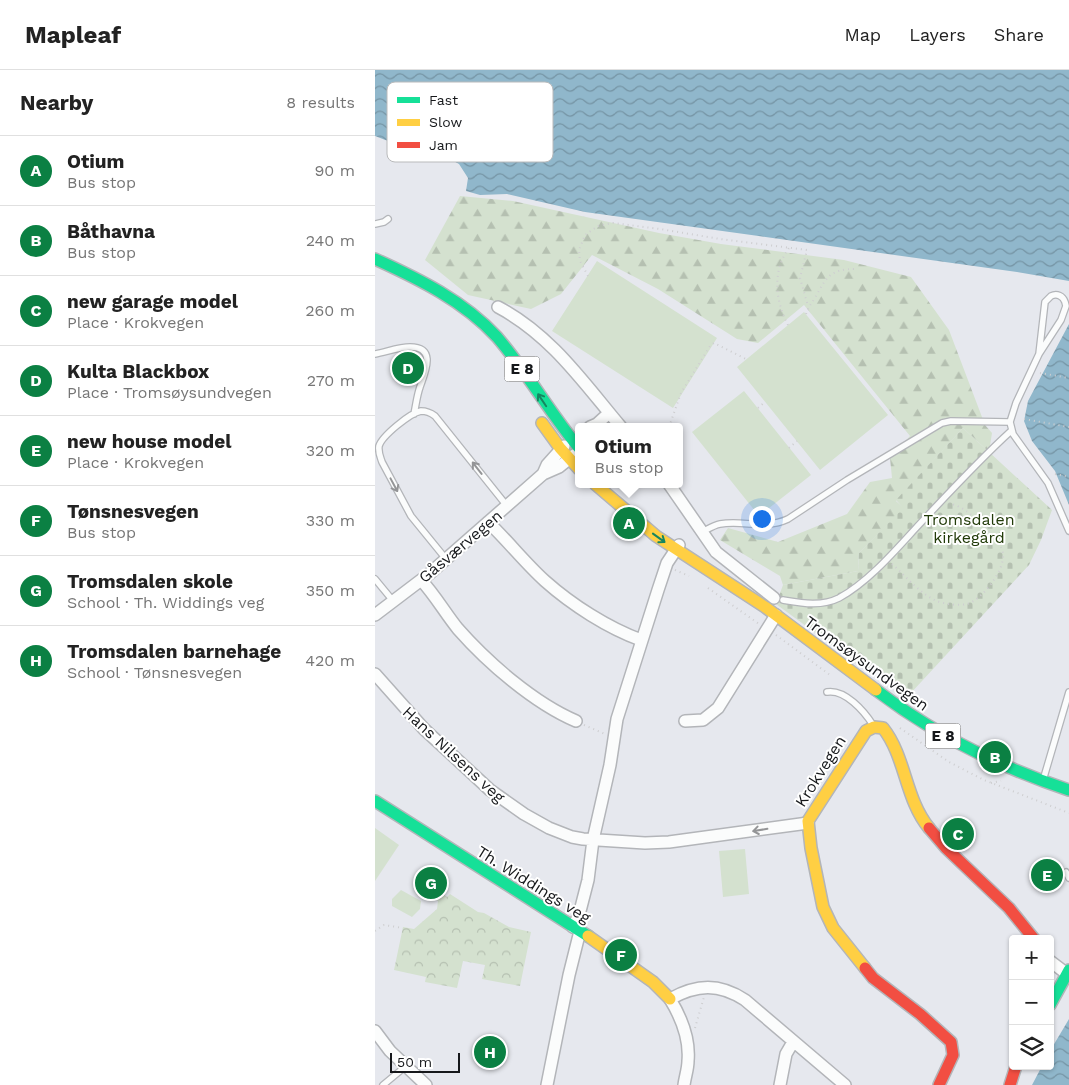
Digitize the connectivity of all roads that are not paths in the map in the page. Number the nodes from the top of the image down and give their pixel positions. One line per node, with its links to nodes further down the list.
1 (388, 219): 2 (lane)
2 (375, 224)
3 (375, 259): 5 (main road, E 8)
4 (498, 307): 10 (street)
5 (463, 308): 8 (main road, E 8); 16 (main road, E 8, one-way to 5)
6 (375, 354): 11 (lane)
7 (1039, 354): 7 (lane); 12 (lane)
8 (496, 355)
9 (534, 412): 19 (main road)
10 (609, 413): 13 (street); 14 (street)
11 (414, 414): 25 (lane, one-way to 11); 31 (lane, one-way to 31)
12 (1010, 422): 15 (lane); 29 (lane)
13 (597, 423)
14 (618, 423)
15 (1011, 431): 28 (lane); 34 (lane)
16 (575, 440)
17 (575, 443): 19 (street, Gåsværvegen)
18 (575, 446): 20 (street, Gåsværvegen)
19 (561, 448): 20 (main road); 22 (street, Gåsværvegen)
20 (569, 459): 21 (main road); 22 (street, Gåsværvegen)
21 (575, 465)
22 (543, 474): 25 (street, Gåsværvegen)
23 (599, 488): 30 (main road, Tromsøysundvegen / E 8, one-way to 30)
24 (672, 488): 29 (street)
25 (507, 506): 26 (street, Gåsværvegen)
26 (488, 522): 31 (street, Gåsværvegen); 38 (street)
27 (663, 526): 30 (main road, Tromsøysundvegen / E 8)
28 (1069, 531)
29 (702, 532): 34 (street)
30 (679, 546): 37 (main road, Tromsøysundvegen / E 8); 38 (street)
31 (446, 559): 33 (street, Gåsværvegen)
32 (375, 579): 35 (lane)
33 (421, 580): 35 (street, Gåsværvegen); 42 (street)
34 (778, 599)
35 (393, 602): 36 (street, Gåsværvegen)
36 (375, 615)
37 (776, 616): 43 (street); 45 (main road, Tromsøysundvegen / E 8)
38 (641, 640): 49 (street)
39 (375, 674): 49 (street, Hans Nilsens veg)
40 (827, 692): 44 (lane)
41 (1069, 692): 45 (lane)
42 (576, 721)
43 (685, 722)
44 (874, 727): 48 (main road, Krokvegen); 51 (main road)
45 (1043, 782): 46 (main road, Tromsøysundvegen / E 8)
46 (1069, 790)
47 (375, 801): 50 (main road, Th. Widdings veg)
48 (808, 823): 49 (street, Hans Nilsens veg, one-way to 49); 66 (main road, Krokvegen)
49 (593, 840): 50 (street)
50 (576, 929): 55 (main road, Th. Widdings veg); 62 (street)
51 (1030, 935)
52 (1054, 963): 53 (street)
53 (1068, 972): 54 (main road)
54 (1054, 998)
55 (670, 1000): 57 (street); 63 (street)
56 (375, 1031): 58 (street)
57 (793, 1042): 64 (street); 65 (street)
58 (405, 1066): 60 (lane); 61 (street)
59 (1015, 1070): 67 (main road)
60 (383, 1085)
61 (426, 1085)
62 (547, 1085)
63 (684, 1085)
64 (780, 1085)
65 (845, 1085)
66 (939, 1085)
67 (1010, 1085)

